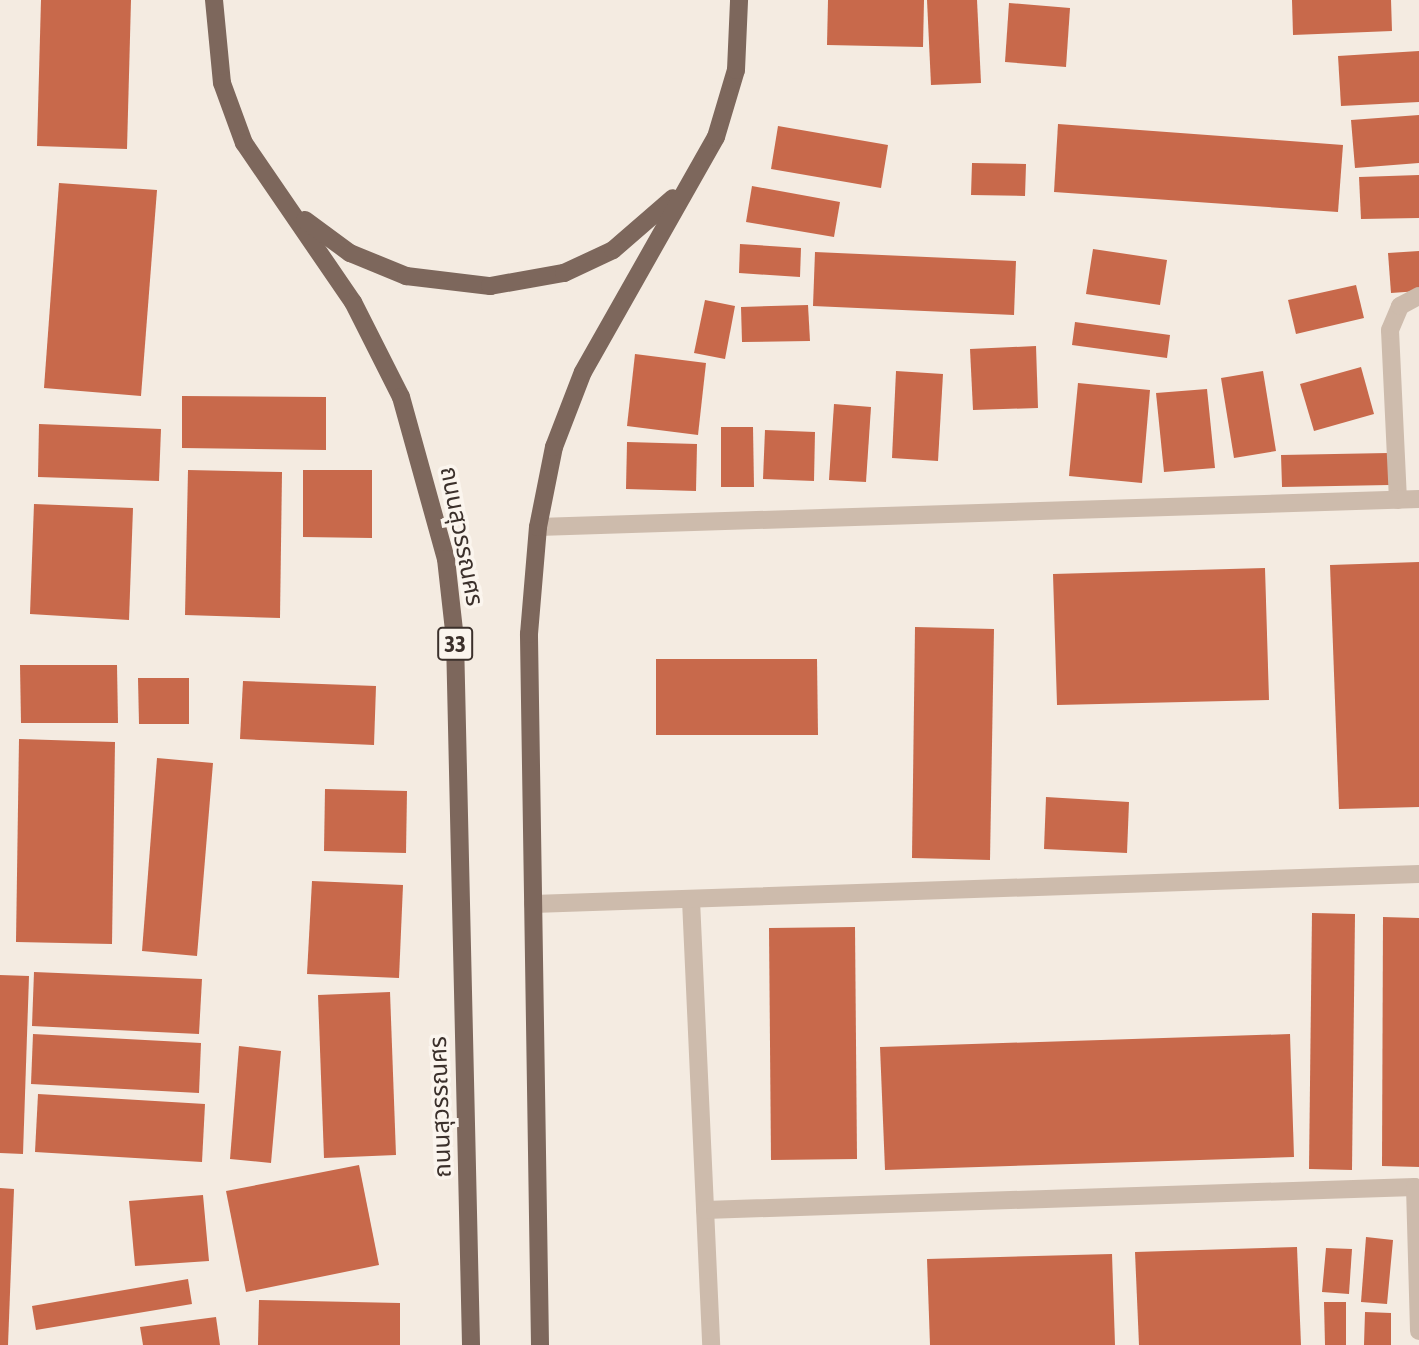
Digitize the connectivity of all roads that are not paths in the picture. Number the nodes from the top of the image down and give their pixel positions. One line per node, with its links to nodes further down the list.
1 (214, 0): 4 (main road, ถนนสุวรรณศร / 33)
2 (740, 0): 3 (main road)
3 (700, 166): 4 (main road); 8 (main road)
4 (290, 207): 14 (main road, ถนนสุวรรณศร / 33)
5 (1419, 296): 7 (street)
6 (1419, 499): 7 (street)
7 (1398, 500): 8 (street)
8 (538, 527): 11 (main road)
9 (1419, 874): 10 (street)
10 (691, 900): 11 (street); 12 (street)
11 (533, 904): 15 (main road)
12 (705, 1210): 13 (street); 16 (street)
13 (1419, 1331)
14 (471, 1345)
15 (540, 1345)
16 (711, 1345)

